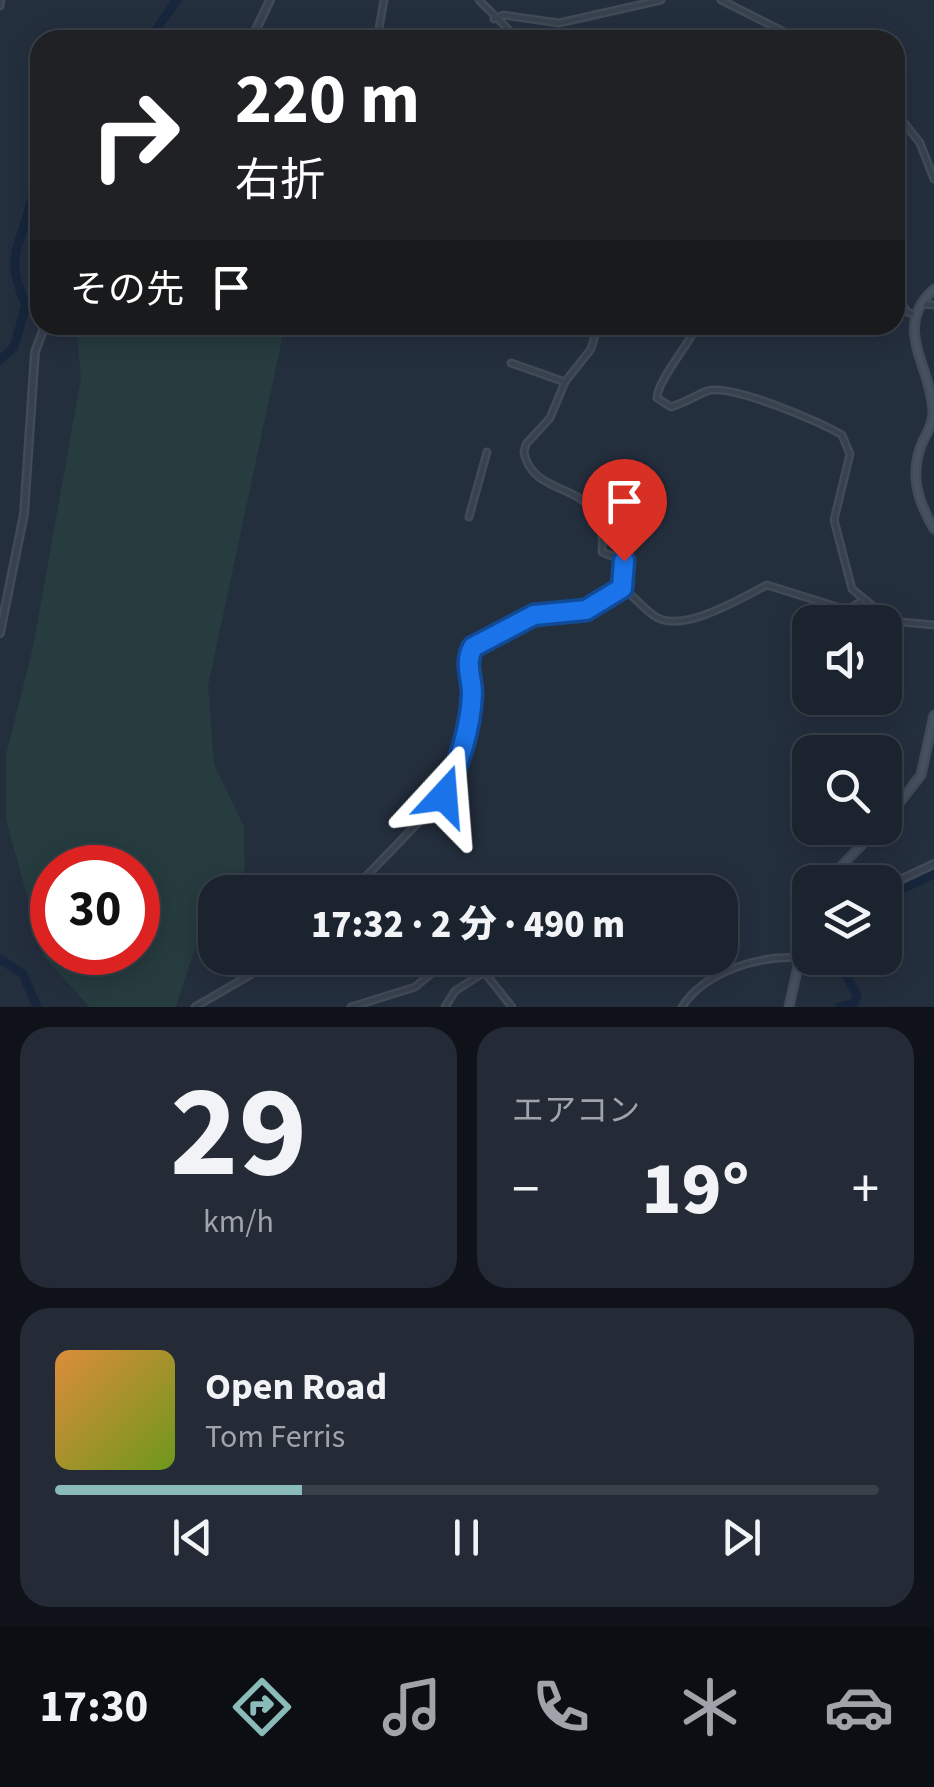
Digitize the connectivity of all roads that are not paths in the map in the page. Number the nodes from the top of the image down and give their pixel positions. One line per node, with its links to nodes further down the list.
1 (270, 0): 7 (street)
2 (384, 0): 8 (street)
3 (479, 0): 6 (street)
4 (662, 0): 6 (street)
5 (721, 0): 10 (street)
6 (494, 18): 9 (street)
7 (255, 30)
8 (379, 30)
9 (507, 30)
10 (780, 30)
11 (905, 117): 12 (street)
12 (934, 180)
13 (934, 289): 14 (main road)
14 (920, 304): 15 (street); 17 (main road)
15 (934, 306)
16 (905, 310): 17 (street)
17 (916, 315): 25 (main road)
18 (41, 335): 29 (street)
19 (595, 335): 22 (street)
20 (691, 335): 27 (street)
21 (512, 362): 22 (street)
22 (565, 382): 26 (street)
23 (487, 452): 24 (street)
24 (469, 517)
25 (934, 529)
26 (622, 588): 27 (street); 35 (street)
27 (861, 600): 28 (street)
28 (934, 625)
29 (0, 633)
30 (934, 715): 31 (main road)
31 (902, 799)
32 (862, 845): 34 (main road)
33 (934, 864): 36 (street)
34 (842, 865)
35 (367, 875)
36 (902, 879)
37 (792, 958): 48 (street)
38 (250, 975): 44 (street)
39 (430, 975): 45 (street)
40 (479, 975): 46 (street)
41 (486, 975): 47 (street)
42 (796, 975): 43 (main road)
43 (790, 1003)
44 (195, 1007)
45 (351, 1007)
46 (446, 1007)
47 (512, 1007)
48 (682, 1007)

